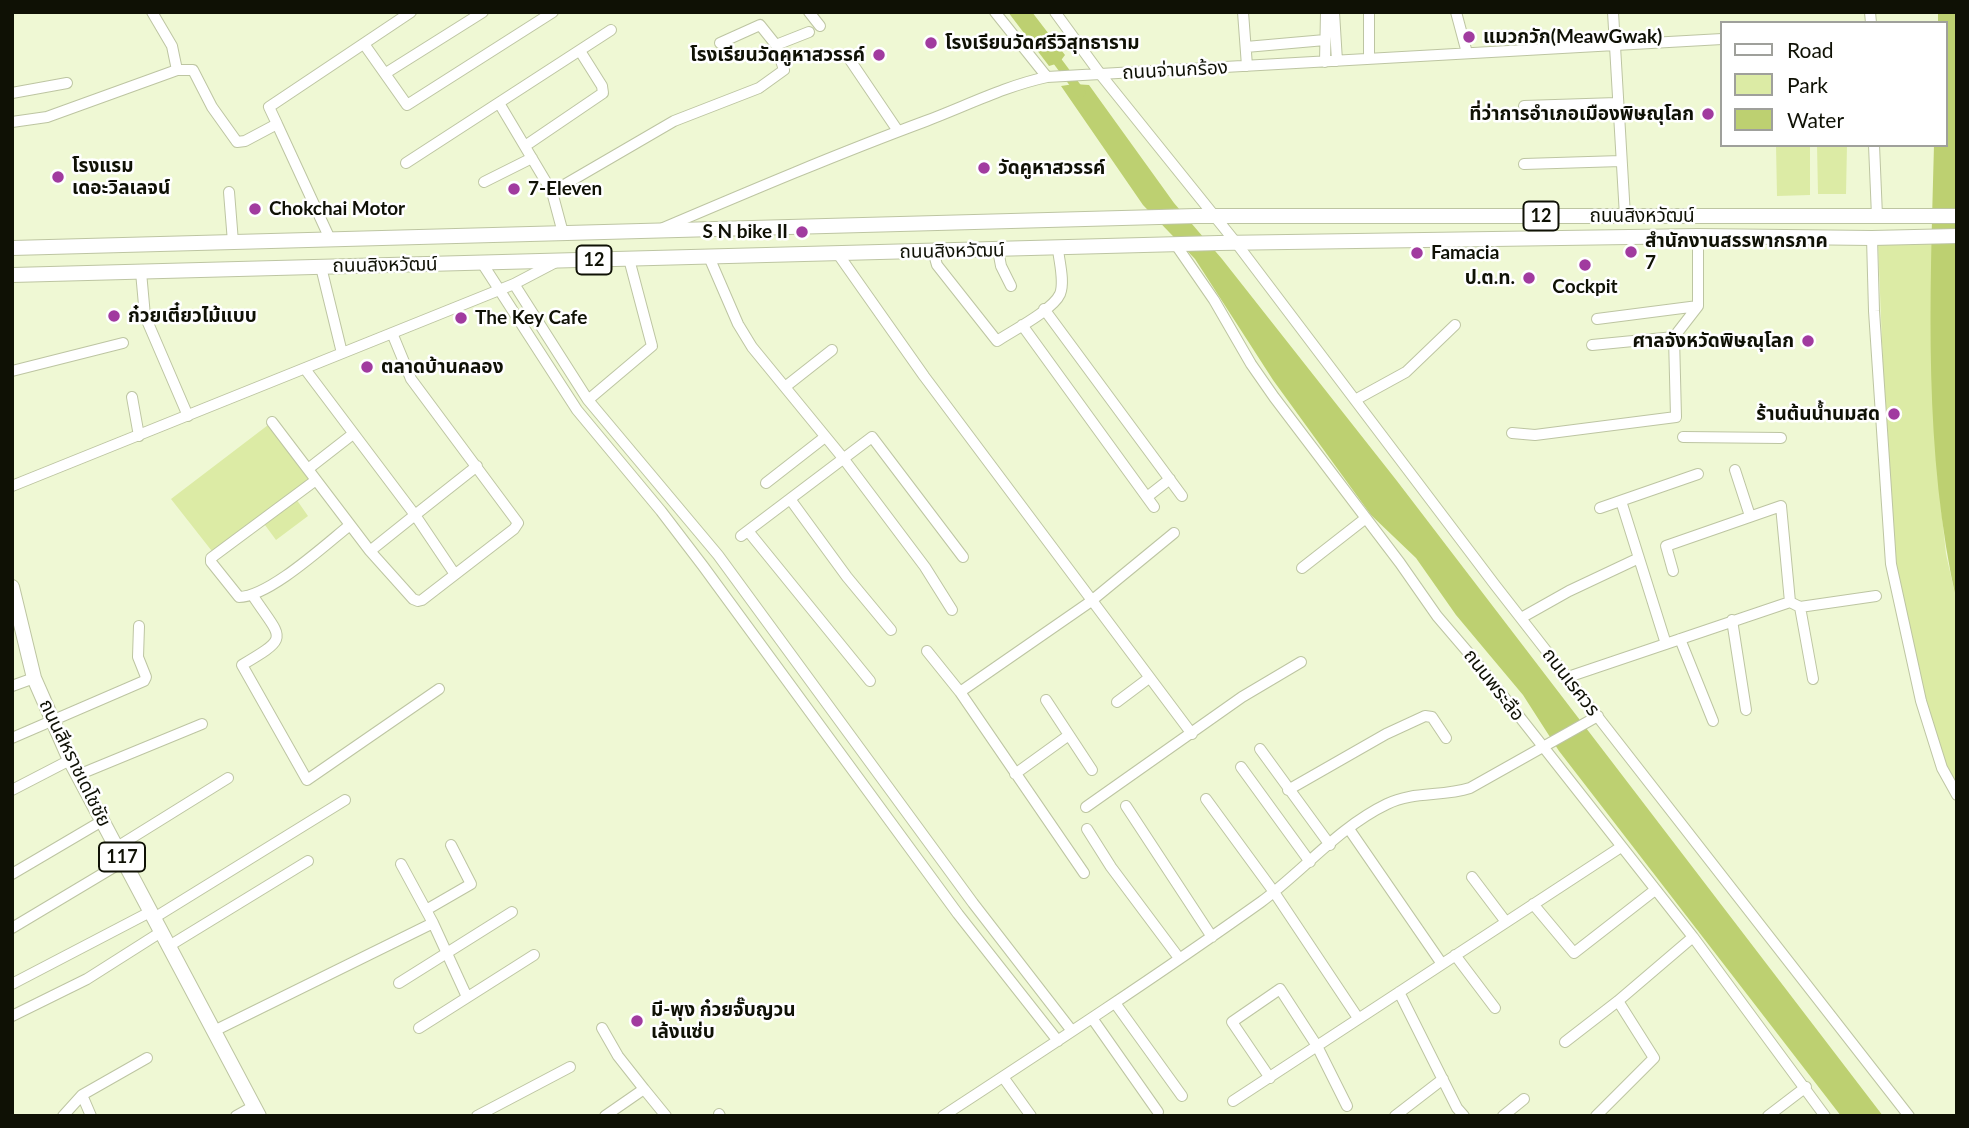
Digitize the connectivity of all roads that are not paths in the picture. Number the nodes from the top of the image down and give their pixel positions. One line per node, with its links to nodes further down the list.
1 (152, 12): 30 (street)
2 (411, 12): 20 (street)
3 (483, 12): 31 (street)
4 (553, 12): 31 (street)
5 (809, 12): 14 (street)
6 (995, 12): 33 (street)
7 (1055, 12): 32 (street, ถนนเรศวร)
8 (1243, 12): 23 (street)
9 (1326, 12): 18 (street)
10 (1334, 12): 28 (street)
11 (1369, 12): 27 (street)
12 (1457, 12): 25 (street)
13 (1613, 12): 21 (street)
14 (820, 26)
15 (611, 30): 24 (street)
16 (809, 32): 22 (street)
17 (1720, 39): 21 (street, ถนนจ่านกร้อง)
18 (1325, 40): 23 (street); 28 (street)
19 (720, 43): 22 (street)
20 (364, 44): 31 (street); 40 (street)
21 (1613, 44): 25 (street, ถนนจ่านกร้อง); 37 (street)
22 (776, 46): 50 (street)
23 (1246, 47): 29 (street)
24 (580, 51): 36 (street); 42 (street)
25 (1467, 53): 27 (street, ถนนจ่านกร้อง)
26 (848, 57): 41 (street)
27 (1369, 59): 28 (street, ถนนจ่านกร้อง)
28 (1331, 61): 29 (street, ถนนจ่านกร้อง)
29 (1247, 66): 32 (street, ถนนจ่านกร้อง)
30 (177, 70): 39 (street); 40 (street)
31 (386, 73)
32 (1101, 75): 33 (street, ถนนจ่านกร้อง); 51 (street, ถนนเรศวร)
33 (1046, 77): 41 (street, ถนนจ่านกร้อง)
34 (67, 83): 35 (street)
35 (12, 93)
36 (499, 103): 42 (street); 46 (street)
37 (1617, 103): 38 (street); 45 (street)
38 (1524, 106)
39 (12, 122)
40 (276, 124): 61 (street)
41 (898, 131): 55 (street, ถนนจ่านกร้อง)
42 (525, 146): 44 (street)
43 (1874, 147): 53 (street)
44 (532, 158): 48 (street); 50 (street)
45 (1621, 161): 47 (street); 52 (street)
46 (406, 163)
47 (1524, 164)
48 (484, 182)
49 (229, 192): 62 (street)
50 (552, 192): 56 (street)
51 (1213, 216): 52 (main road, ถนนสิงหวัฒน์ / 12); 55 (main road, ถนนสิงหวัฒน์ / 12); 63 (street, ถนนเรศวร)
52 (1625, 216): 53 (main road, ถนนสิงหวัฒน์ / 12); 59 (main road)
53 (1881, 216): 54 (main road, 12)
54 (1957, 216)
55 (656, 231): 56 (main road, ถนนสิงหวัฒน์ / 12)
56 (563, 233): 61 (main road, ถนนสิงหวัฒน์ / 12)
57 (1698, 236): 59 (main road, ถนนสิงหวัฒน์ / 12); 60 (main road, ถนนสิงหวัฒน์ / 12); 80 (street)
58 (1957, 236): 60 (main road, ถนนสิงหวัฒน์ / 12)
59 (1625, 237): 63 (main road, ถนนสิงหวัฒน์ / 12)
60 (1872, 238): 173 (street)
61 (330, 239): 62 (main road, ถนนสิงหวัฒน์ / 12)
62 (233, 242): 65 (main road, ถนนสิงหวัฒน์ / 12)
63 (1237, 244): 64 (main road, ถนนสิงหวัฒน์ / 12); 96 (street, ถนนเรศวร)
64 (1176, 245): 66 (main road, ถนนสิงหวัฒน์ / 12); 120 (street, ถนนพระลือ)
65 (12, 248)
66 (1058, 249): 67 (main road, ถนนสิงหวัฒน์ / 12); 81 (street)
67 (998, 250): 68 (main road, ถนนสิงหวัฒน์ / 12); 78 (street)
68 (933, 251): 69 (main road, ถนนสิงหวัฒน์ / 12); 83 (street)
69 (838, 254): 70 (main road, ถนนสิงหวัฒน์ / 12); 132 (street)
70 (709, 257): 71 (main road, ถนนสิงหวัฒน์ / 12); 93 (street)
71 (629, 259): 72 (main road, ถนนสิงหวัฒน์ / 12); 95 (street)
72 (556, 262): 73 (main road, ถนนสิงหวัฒน์ / 12); 77 (street)
73 (482, 263): 74 (main road, ถนนสิงหวัฒน์ / 12); 79 (street)
74 (321, 267): 75 (main road, ถนนสิงหวัฒน์ / 12); 90 (street)
75 (141, 272): 76 (main road, ถนนสิงหวัฒน์ / 12); 97 (street)
76 (12, 275)
77 (514, 284): 79 (street); 95 (street)
78 (1011, 286)
79 (498, 289): 85 (street); 224 (street)
80 (1698, 306): 82 (street); 86 (street)
81 (1044, 309): 83 (street); 110 (street)
82 (1597, 319)
83 (1022, 325): 110 (street)
84 (1455, 325): 96 (street)
85 (393, 333): 90 (street); 106 (street)
86 (1674, 337): 88 (street); 99 (street)
87 (123, 342): 92 (street)
88 (1592, 345)
89 (832, 350): 93 (street)
90 (342, 353): 91 (street)
91 (305, 369): 97 (street); 100 (street)
92 (12, 371)
93 (785, 387): 102 (street)
94 (132, 397): 101 (street)
95 (589, 400): 223 (street)
96 (1355, 400): 136 (street, ถนนเรศวร)
97 (188, 416): 101 (street)
98 (272, 422): 107 (street)
99 (1513, 433)
100 (353, 434): 107 (street); 118 (street)
101 (139, 436): 113 (street)
102 (825, 437): 105 (street); 112 (street)
103 (1683, 437): 104 (street)
104 (1781, 438)
105 (843, 458): 115 (street); 124 (street); 135 (street)
106 (477, 466): 118 (street); 128 (street)
107 (308, 469): 111 (street)
108 (1735, 470): 119 (street)
109 (1698, 474): 116 (street)
110 (1170, 479): 114 (street)
111 (316, 480): 121 (street); 130 (street)
112 (766, 483)
113 (12, 486)
114 (1182, 496)
115 (790, 499): 139 (street); 148 (street)
116 (1621, 501): 117 (street); 125 (street)
117 (1600, 508)
118 (415, 515): 123 (street); 128 (street)
119 (1750, 516): 127 (street); 133 (street)
120 (1366, 518): 126 (street); 163 (street, ถนนพระลือ)
121 (351, 525): 123 (street); 130 (street)
122 (1174, 533): 132 (street)
123 (370, 551): 128 (street)
124 (963, 557)
125 (1639, 558): 136 (street); 141 (street)
126 (1302, 568)
127 (1673, 571)
128 (454, 573)
129 (12, 587): 145 (main road, ถนนสีหราชเดโชชัย / 117)
130 (253, 596): 150 (street)
131 (1876, 596): 134 (street)
132 (1090, 602): 146 (street); 151 (street)
133 (1790, 602): 134 (street); 137 (street)
134 (1800, 607): 147 (street)
135 (952, 610)
136 (1521, 618): 144 (street, ถนนเรศวร)
137 (1732, 620): 140 (street); 154 (street)
138 (139, 626): 156 (street)
139 (891, 630)
140 (1680, 639): 141 (street); 157 (street)
141 (1666, 644): 144 (street)
142 (927, 651): 151 (street)
143 (1301, 662): 159 (street)
144 (1568, 677): 155 (street, ถนนเรศวร)
145 (34, 678): 149 (street); 156 (main road, ถนนสีหราชเดโชชัย / 117)
146 (1149, 678): 153 (street); 159 (street)
147 (1813, 679)
148 (870, 681)
149 (12, 686)
150 (439, 689)
151 (960, 692): 168 (street)
152 (1046, 700): 160 (street)
153 (1117, 702)
154 (1746, 710)
155 (1593, 719): 163 (street); 256 (street, ถนนเรศวร)
156 (51, 721): 161 (street); 165 (main road, ถนนสีหราชเดโชชัย / 117)
157 (1713, 721)
158 (202, 724): 169 (street)
159 (1192, 734): 177 (street)
160 (1069, 735): 167 (street); 168 (street)
161 (12, 738)
162 (1446, 738): 172 (street)
163 (1546, 745): 179 (street); 184 (street, ถนนพระลือ)
164 (1260, 749): 172 (street)
165 (70, 760): 169 (main road, ถนนสีหราชเดโชชัย / 117); 171 (street)
166 (1241, 768): 187 (street)
167 (1092, 770)
168 (1015, 774): 189 (street)
169 (78, 775): 178 (main road, ถนนสีหราชเดโชชัย / 117)
170 (228, 778): 183 (street)
171 (12, 790)
172 (1288, 790): 182 (street)
173 (1957, 795)
174 (1206, 799): 193 (street)
175 (345, 800): 197 (street)
176 (1126, 806): 202 (street)
177 (1086, 807)
178 (102, 821): 183 (main road, ถนนสีหราชเดโชชัย / 117); 190 (street)
179 (1349, 829): 182 (street); 209 (street)
180 (1087, 830): 208 (street)
181 (450, 845): 195 (street)
182 (1330, 845): 187 (street)
183 (117, 847): 186 (main road, ถนนสีหราชเดโชชัย / 117)
184 (1622, 847): 192 (street, ถนนพระลือ); 194 (street)
185 (308, 861): 204 (street)
186 (124, 862): 197 (main road, ถนนสีหราชเดโชชัย / 117); 200 (street)
187 (1310, 862): 193 (street)
188 (401, 864): 195 (street)
189 (1084, 873)
190 (12, 874)
191 (1472, 877): 198 (street)
192 (1655, 890): 194 (street); 203 (street, ถนนพระลือ)
193 (1274, 892): 202 (street); 219 (street)
194 (1533, 904): 198 (street)
195 (426, 910): 199 (street)
196 (512, 912): 205 (street)
197 (152, 915): 201 (main road, ถนนสีหราชเดโชชัย / 117); 211 (street)
198 (1506, 922): 207 (street)
199 (433, 923): 205 (street); 222 (street)
200 (12, 928)
201 (161, 932): 204 (main road, ถนนสีหราชเดโชชัย / 117); 217 (street)
202 (1212, 937): 208 (street)
203 (1693, 937): 214 (street); 232 (street, ถนนพระลือ)
204 (169, 946): 222 (main road, ถนนสีหราชเดโชชัย / 117)
205 (447, 954): 210 (street); 213 (street)
206 (534, 955): 213 (street)
207 (1455, 955): 209 (street); 216 (street)
208 (1179, 958): 215 (street)
209 (1442, 964): 212 (street)
210 (399, 983)
211 (12, 984)
212 (1399, 992): 219 (street); 231 (street)
213 (467, 997): 220 (street)
214 (1618, 1001): 225 (street); 253 (street)
215 (1115, 1003): 218 (street); 235 (street)
216 (1495, 1008)
217 (12, 1016)
218 (1092, 1018): 223 (street); 240 (street)
219 (1358, 1018): 226 (street)
220 (419, 1028)
221 (602, 1028): 233 (street)
222 (214, 1031): 239 (main road, ถนนสีหราชเดโชชัย / 117)
223 (1072, 1031): 224 (street)
224 (1058, 1041): 229 (street)
225 (1565, 1042)
226 (1317, 1046): 230 (street); 230 (street); 238 (street)
227 (147, 1058): 234 (street)
228 (570, 1067): 245 (street)
229 (1003, 1077): 248 (street); 249 (street)
230 (1270, 1078): 237 (street)
231 (1443, 1079): 241 (street); 250 (street)
232 (1806, 1087): 254 (street); 255 (street, ถนนพระลือ)
233 (644, 1089): 246 (street); 247 (street)
234 (82, 1095): 242 (street); 243 (street)
235 (1182, 1096)
236 (1524, 1099): 252 (street)
237 (1233, 1101)
238 (1348, 1106)
239 (256, 1111): 244 (street)
240 (1158, 1112)
241 (1461, 1112): 251 (street)
242 (63, 1116)
243 (91, 1116)
244 (236, 1116)
245 (477, 1116)
246 (605, 1116)
247 (666, 1116)
248 (943, 1116)
249 (1031, 1116)
250 (1395, 1116)
251 (1448, 1116)
252 (1503, 1116)
253 (1596, 1116)
254 (1768, 1116)
255 (1825, 1116)
256 (1909, 1116)

